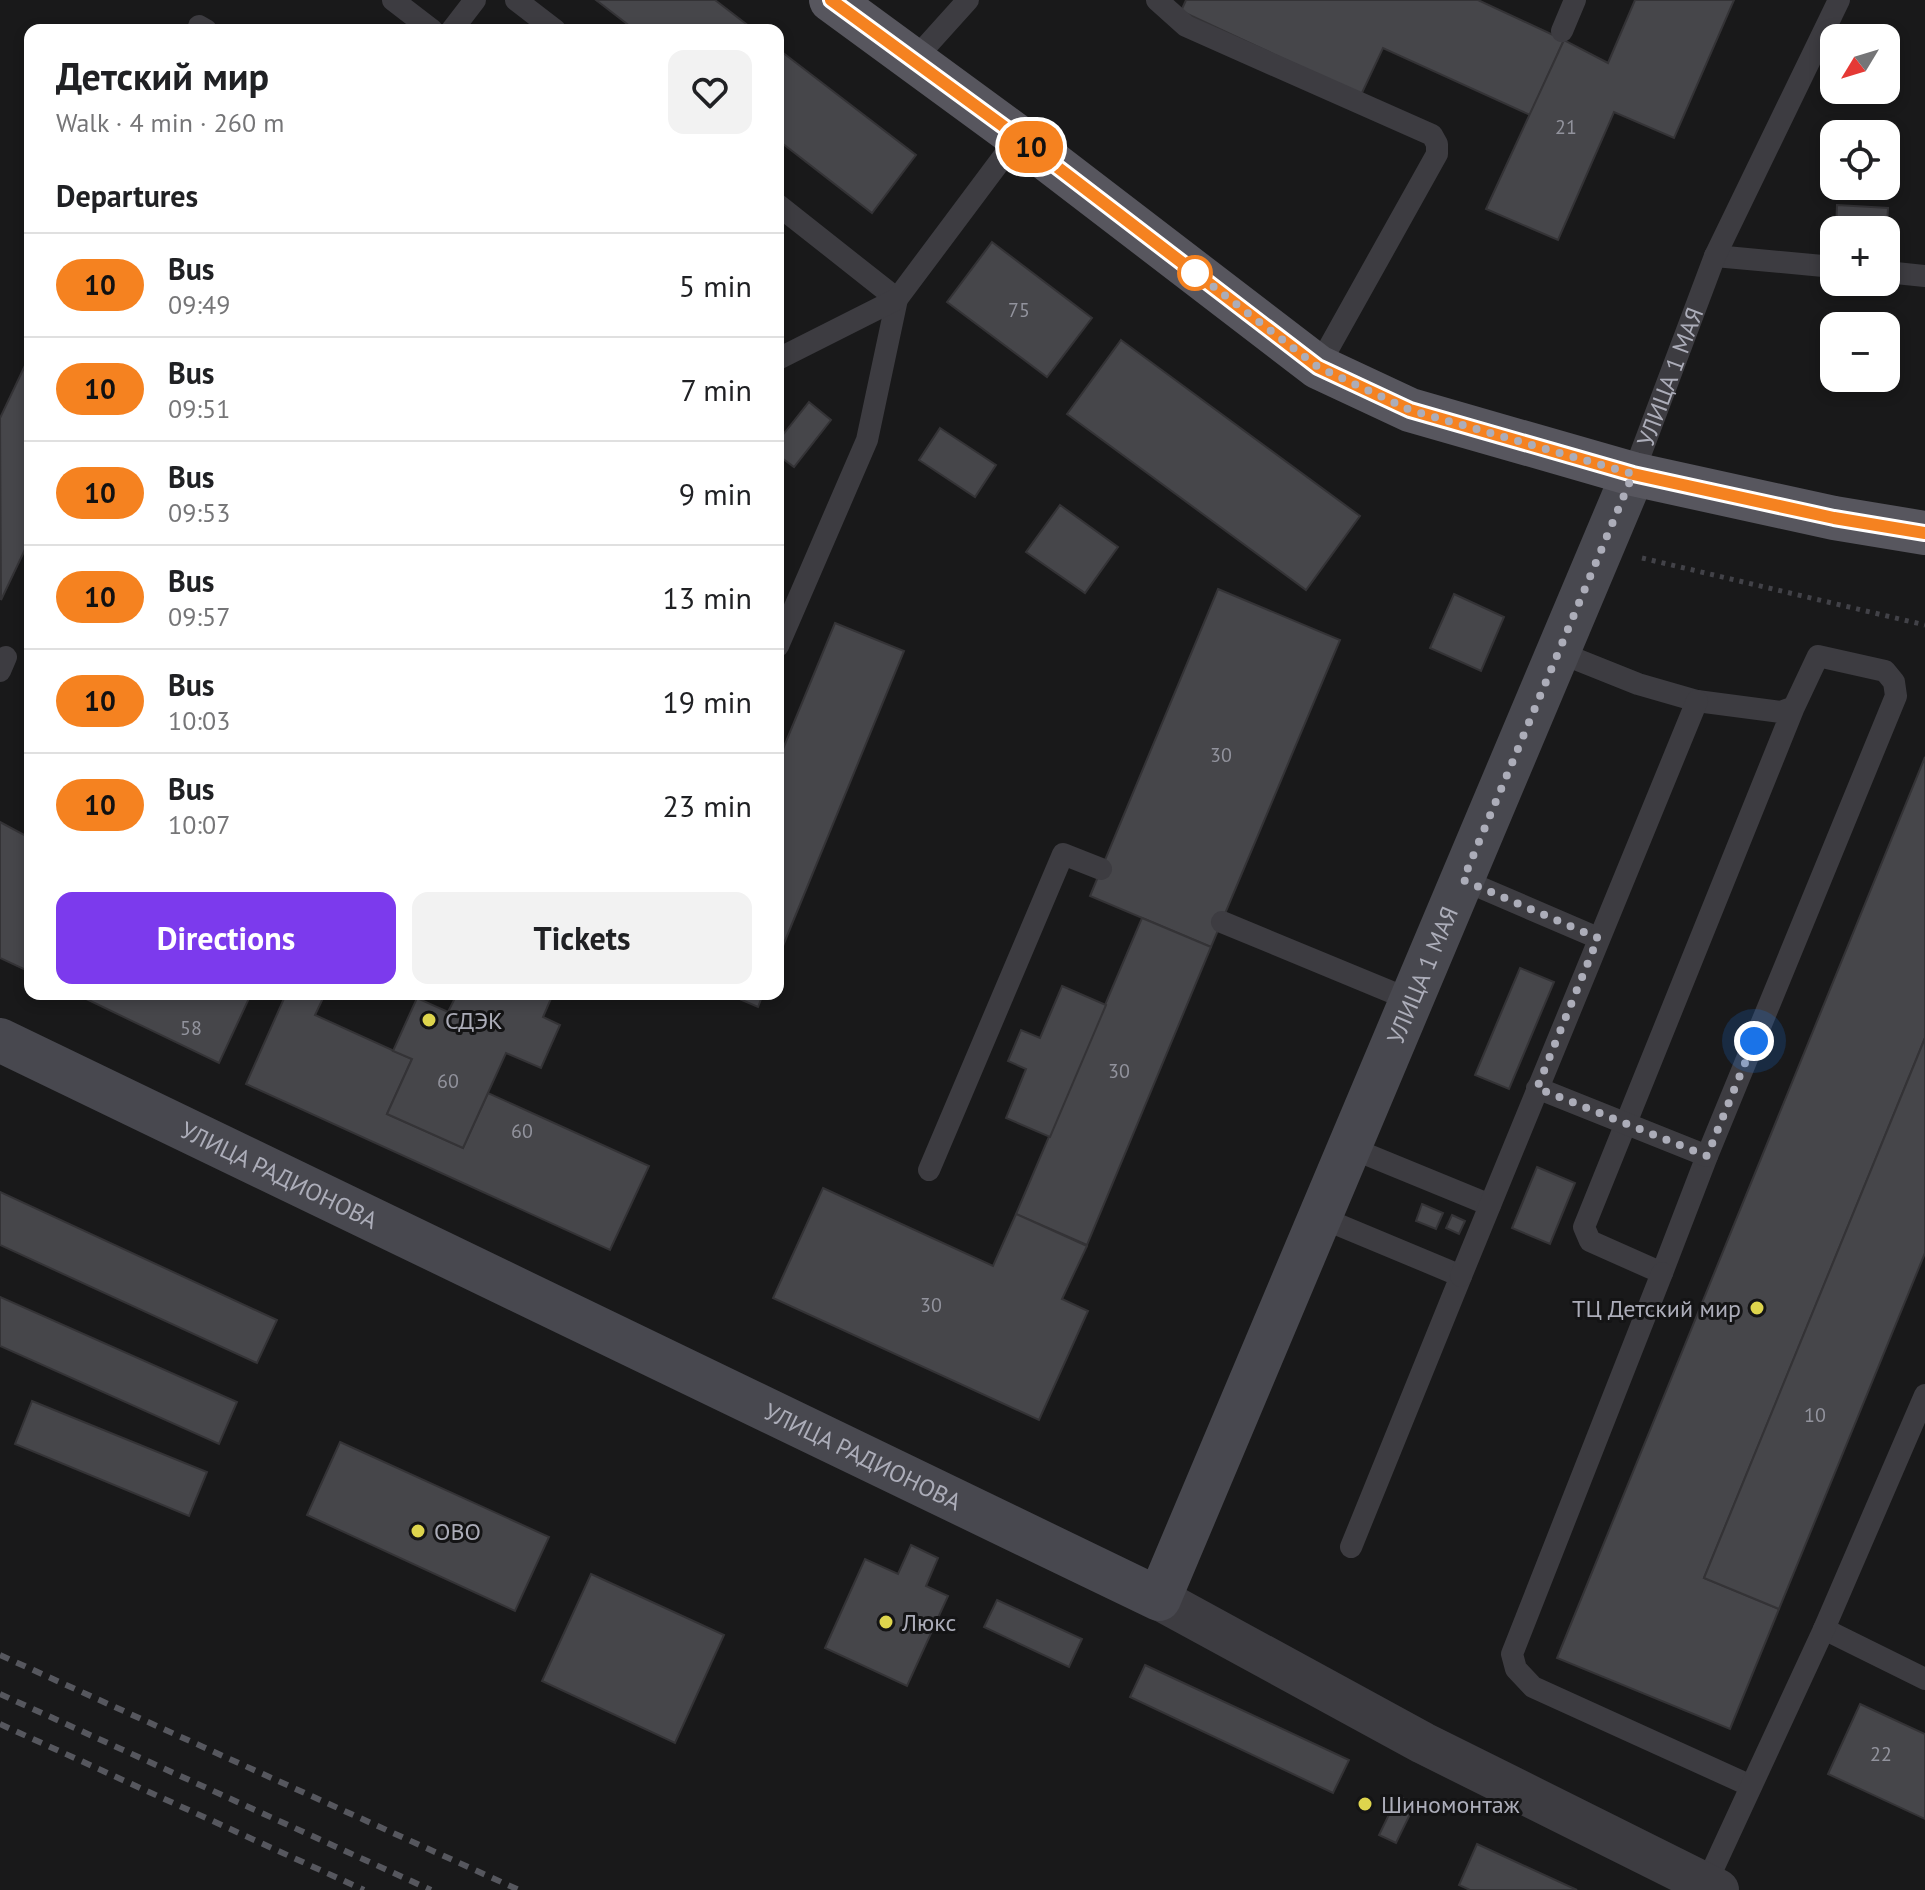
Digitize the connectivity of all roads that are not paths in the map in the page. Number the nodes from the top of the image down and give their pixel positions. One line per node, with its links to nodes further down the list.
1 (393, 0): 9 (lane)
2 (475, 0): 10 (lane)
3 (516, 0): 11 (lane)
4 (831, 0): 13 (main road)
5 (968, 0): 13 (lane)
6 (1157, 0): 22 (lane)
7 (1575, 0): 12 (lane)
8 (1839, 0): 16 (lane, УЛИЦА 1 МАЯ)
9 (424, 24)
10 (457, 24)
11 (547, 24)
12 (1562, 31)
13 (913, 61): 14 (main road)
14 (1018, 137): 20 (lane); 22 (main road)
15 (784, 210): 20 (lane)
16 (1715, 256): 17 (lane); 23 (lane, УЛИЦА 1 МАЯ)
17 (1820, 266)
18 (1900, 273): 19 (lane)
19 (1925, 276)
20 (897, 299): 21 (lane); 25 (lane)
21 (784, 356)
22 (1318, 367): 23 (main road)
23 (1633, 474): 24 (main road); 26 (street, УЛИЦА 1 МАЯ)
24 (1925, 533)
25 (784, 632)
26 (1558, 652): 27 (lane); 30 (street, УЛИЦА 1 МАЯ)
27 (1697, 701): 28 (lane); 32 (lane)
28 (1794, 707): 36 (lane); 38 (lane)
29 (1101, 869): 39 (lane)
30 (1463, 880): 32 (lane); 33 (street, УЛИЦА 1 МАЯ)
31 (1222, 922): 33 (lane)
32 (1598, 938): 35 (lane)
33 (1413, 1001): 37 (street, УЛИЦА 1 МАЯ)
34 (0, 1040): 46 (street, УЛИЦА РАДИОНОВА)
35 (1537, 1088): 36 (lane); 40 (lane)
36 (1625, 1125): 38 (lane); 42 (lane)
37 (1351, 1148): 40 (lane); 41 (street, УЛИЦА 1 МАЯ)
38 (1707, 1156): 42 (lane)
39 (929, 1170)
40 (1490, 1205): 43 (lane)
41 (1322, 1218): 43 (lane); 46 (street, УЛИЦА 1 МАЯ)
42 (1662, 1273): 49 (lane)
43 (1461, 1276): 45 (lane)
44 (1925, 1395): 47 (lane)
45 (1351, 1547)
46 (1159, 1599): 50 (street, УЛИЦА РАДИОНОВА)
47 (1824, 1629): 48 (lane); 49 (lane)
48 (1925, 1679)
49 (1751, 1786): 50 (lane)
50 (1712, 1887)

